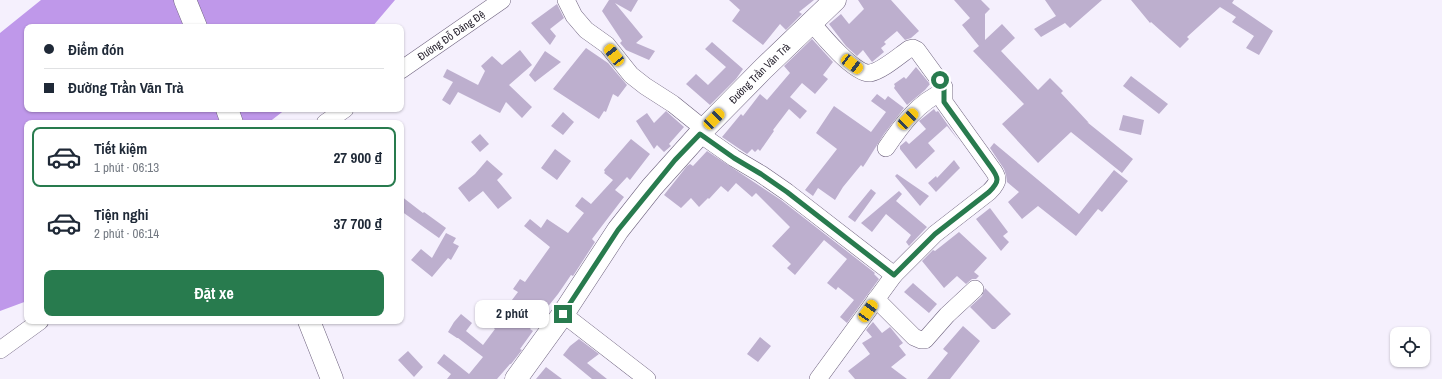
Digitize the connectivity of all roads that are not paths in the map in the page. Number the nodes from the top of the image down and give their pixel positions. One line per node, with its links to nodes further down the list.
1 (185, 0): 6 (main road)
2 (502, 0): 7 (street, Đường Đỗ Đăng Đệ)
3 (566, 0): 11 (street)
4 (835, 0): 5 (main road, Đường Trần Văn Trà)
5 (811, 22): 8 (street); 11 (main road, Đường Trần Văn Trà)
6 (195, 24)
7 (404, 68)
8 (943, 92): 12 (street); 13 (street)
9 (340, 112): 10 (street)
10 (328, 120)
11 (702, 132): 13 (street); 16 (main road, Đường Trần Văn Trà)
12 (886, 148)
13 (894, 275): 15 (street)
14 (975, 289): 15 (street)
15 (876, 299): 23 (street)
16 (563, 314): 21 (main road, Đường Trần Văn Trà); 22 (street)
17 (36, 324): 19 (street)
18 (310, 324): 20 (main road)
19 (0, 350)
20 (332, 379)
21 (516, 379)
22 (647, 379)
23 (818, 379)

